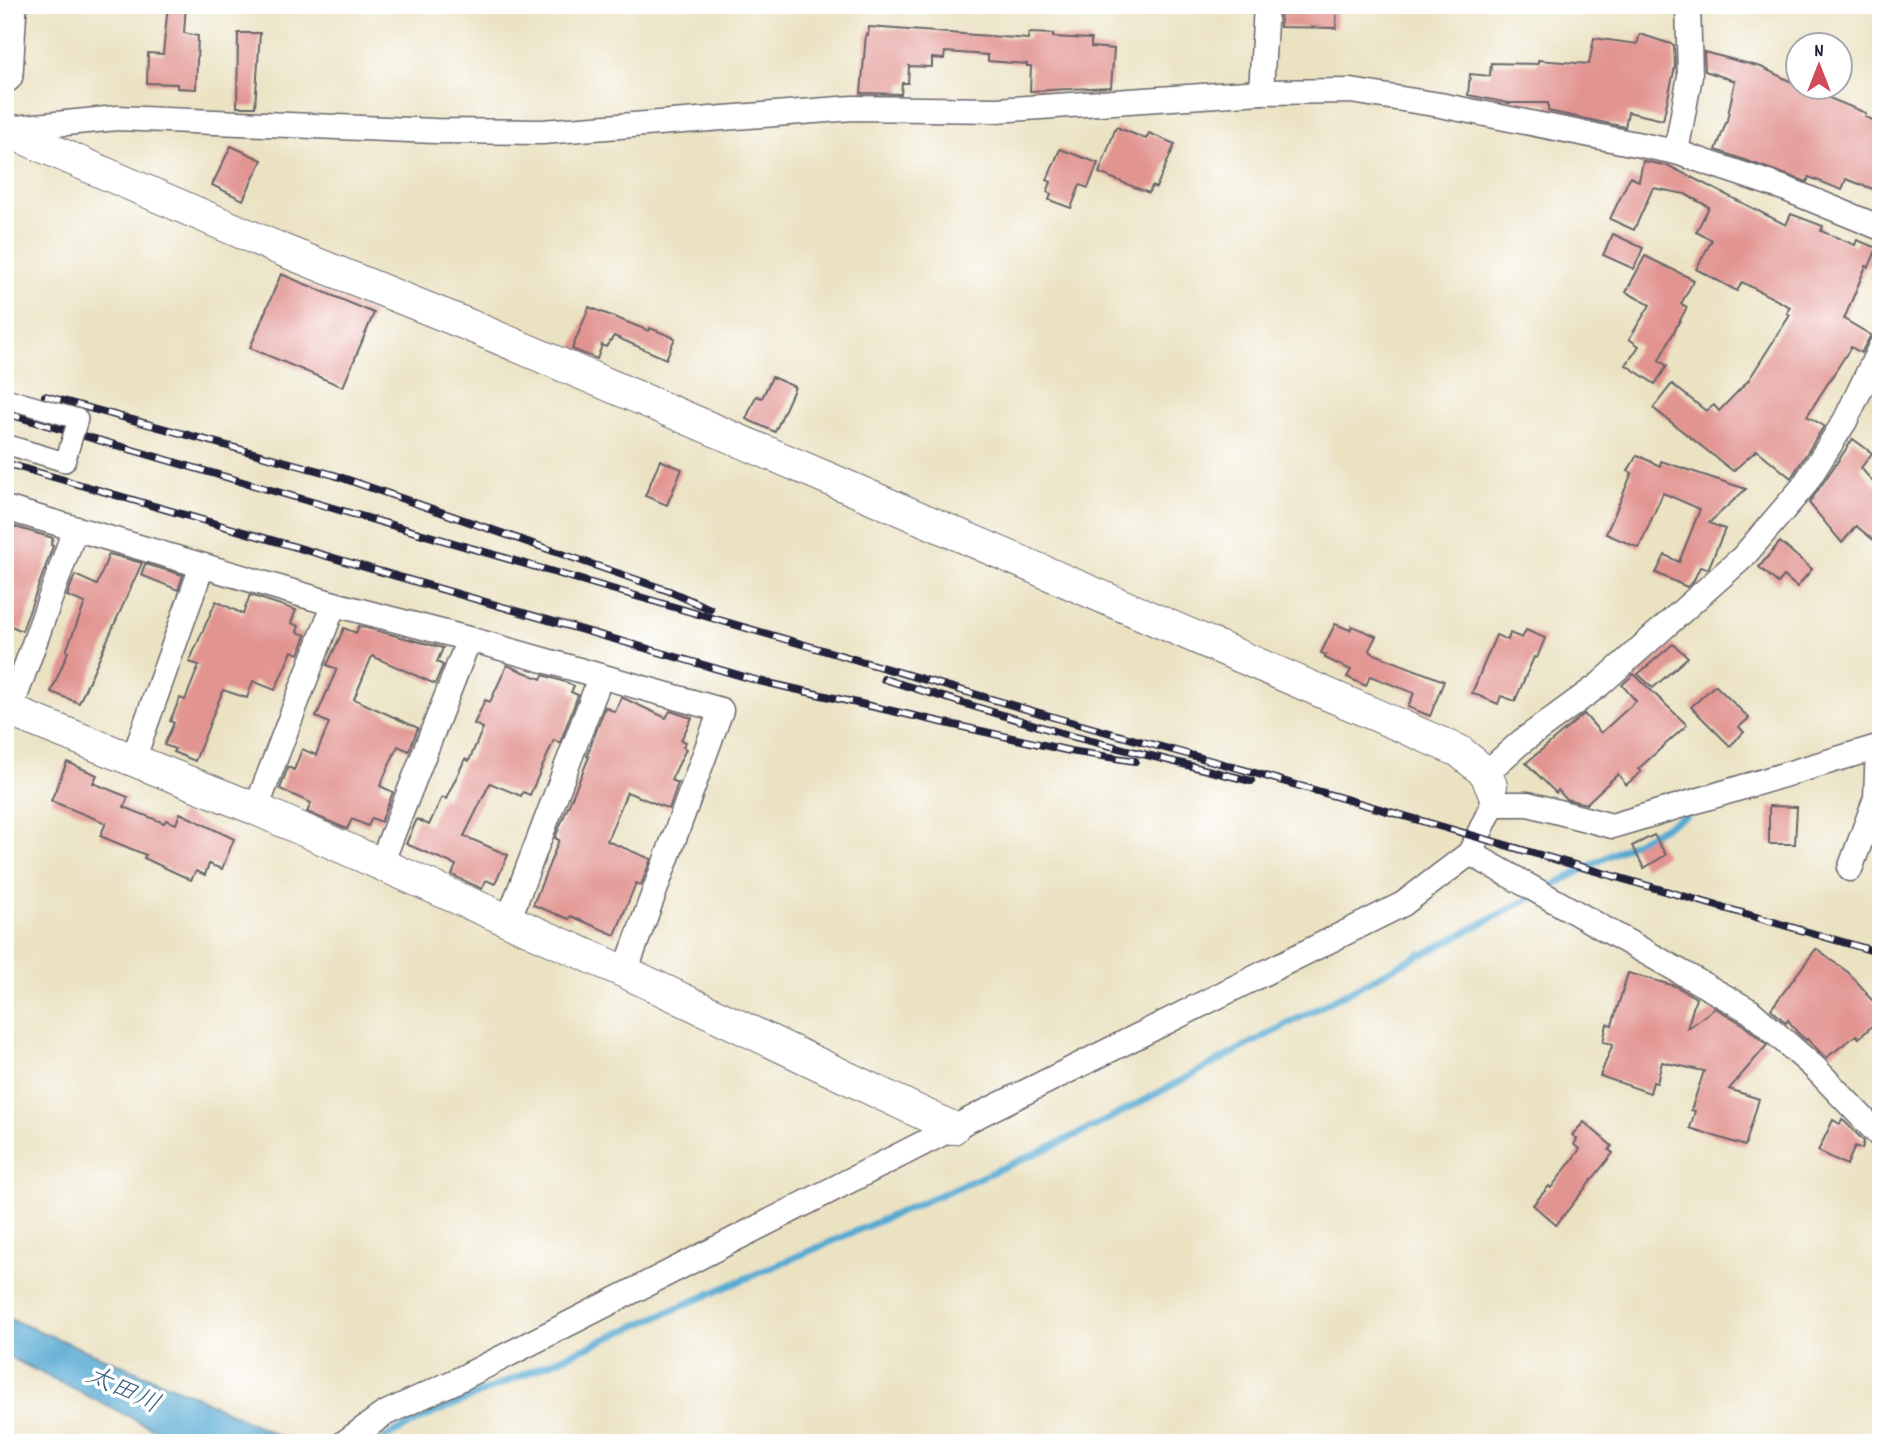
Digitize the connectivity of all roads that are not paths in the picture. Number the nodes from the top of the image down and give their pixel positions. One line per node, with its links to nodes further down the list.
1 (9, 5): 4 (main road)
2 (1266, 5): 5 (street)
3 (1688, 5): 7 (street)
4 (5, 75)
5 (1261, 92): 6 (street); 7 (street)
6 (5, 129): 21 (street)
7 (1676, 152): 8 (street)
8 (1881, 228)
9 (1881, 346): 21 (street)
10 (5, 398): 11 (street, bridge)
11 (5, 444)
12 (5, 508): 13 (street)
13 (75, 529): 14 (street); 18 (street)
14 (202, 566): 15 (street); 20 (street)
15 (334, 604): 16 (street); 22 (street)
16 (469, 639): 17 (street); 24 (street)
17 (601, 676): 26 (street); 27 (street)
18 (8, 710): 20 (street)
19 (1879, 746): 21 (street); 25 (street)
20 (133, 760): 22 (street)
21 (1490, 788): 23 (street)
22 (256, 809): 24 (street)
23 (1470, 853): 28 (street); 29 (street)
24 (382, 864): 26 (street)
25 (1850, 869)
26 (508, 920): 27 (street)
27 (625, 972): 28 (street)
28 (953, 1128): 30 (street)
29 (1881, 1137)
30 (345, 1442)

